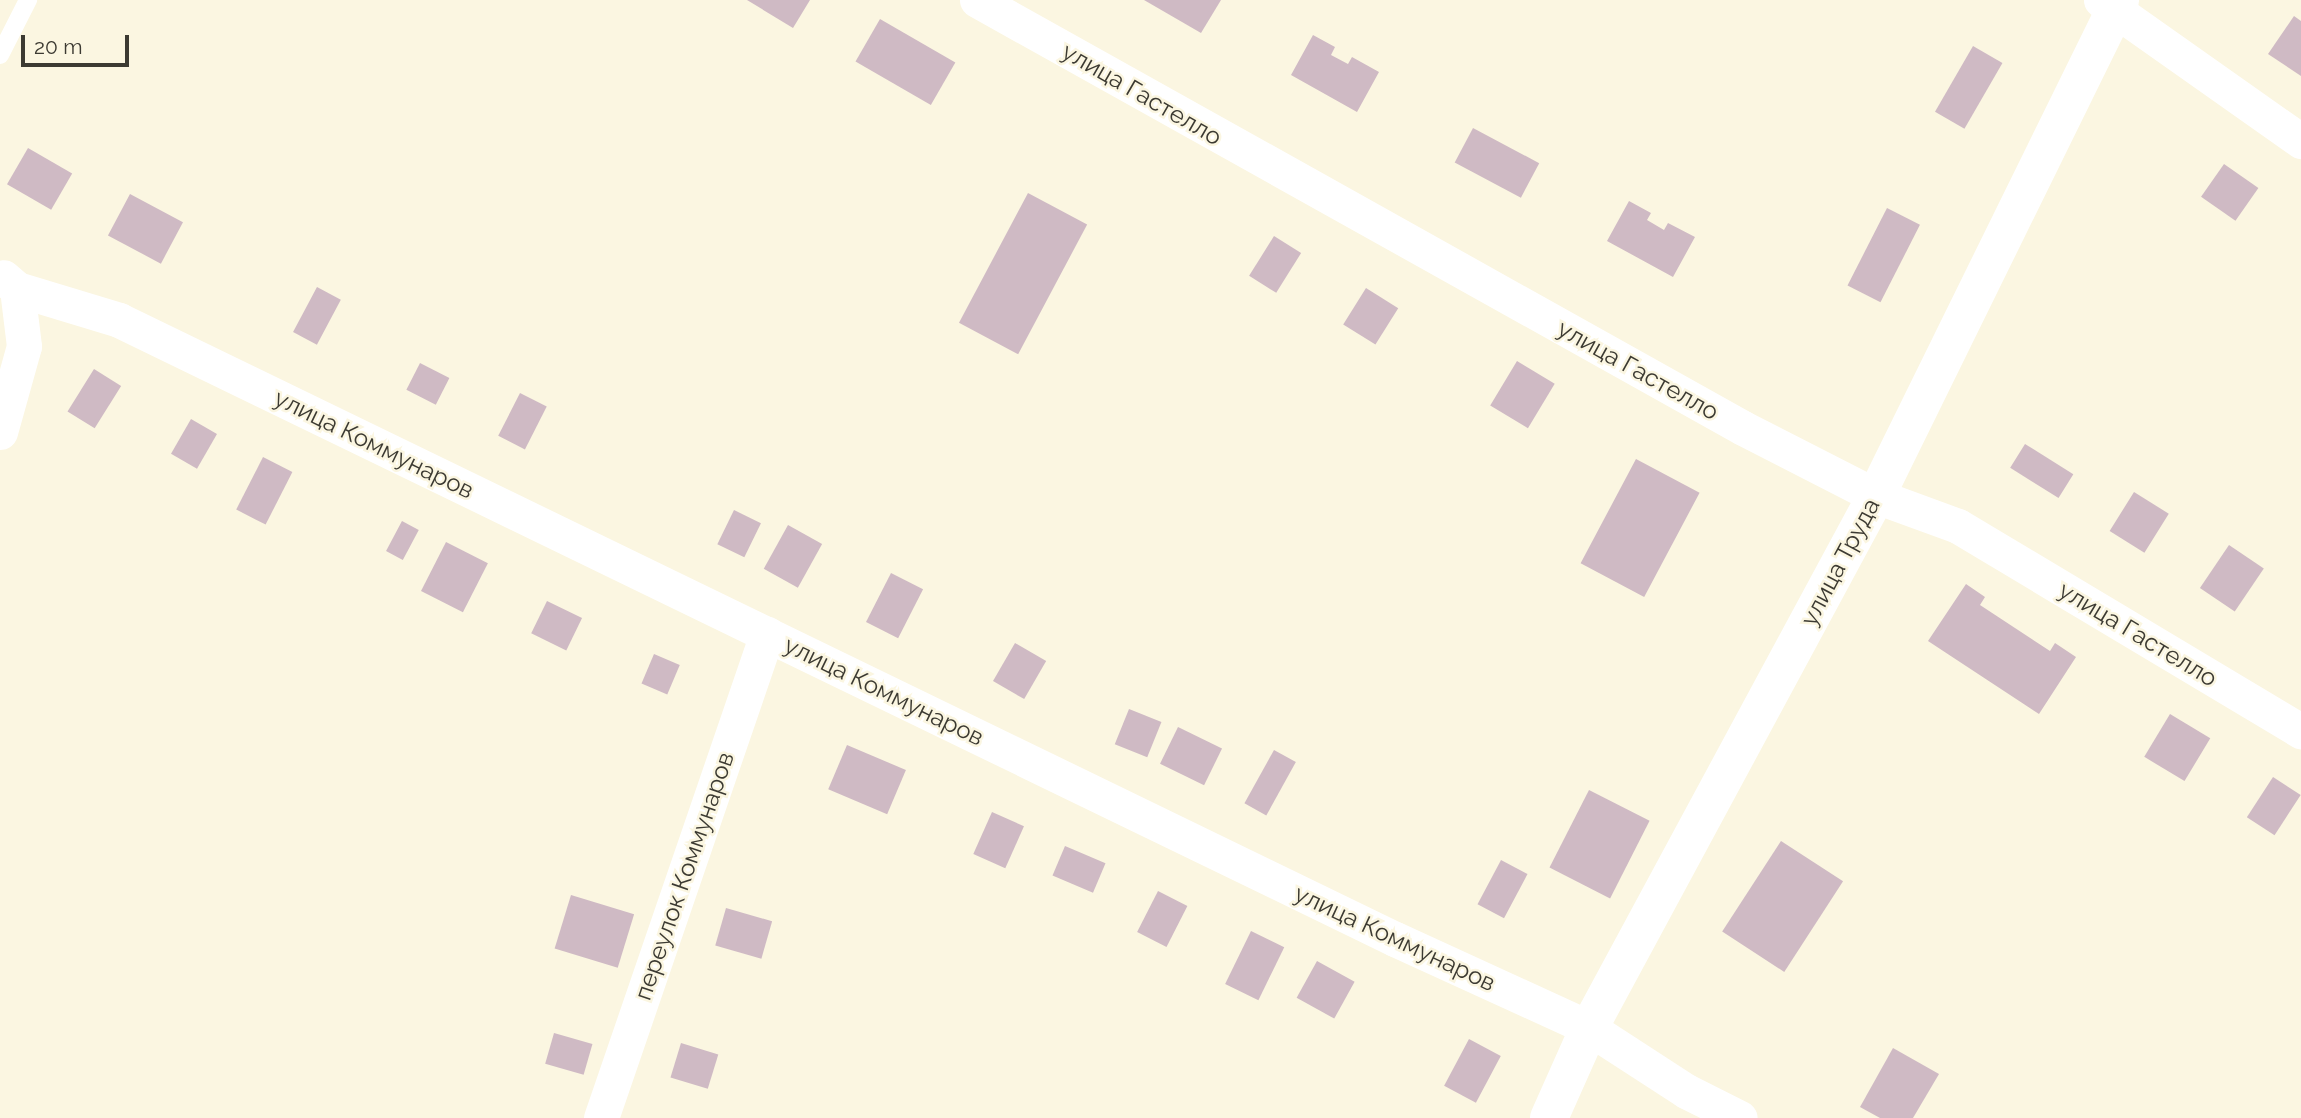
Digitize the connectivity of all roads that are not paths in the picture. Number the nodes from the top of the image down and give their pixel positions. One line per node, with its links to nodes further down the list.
1 (28, 0): 4 (lane)
2 (977, 0): 8 (street, улица Гастелло)
3 (2112, 3): 5 (street); 8 (street, улица Труда)
4 (0, 55)
5 (2301, 141)
6 (9, 282): 7 (street); 9 (street, улица Коммунаров)
7 (0, 432)
8 (1876, 496): 10 (street, улица Гастелло); 11 (street, улица Труда)
9 (767, 634): 11 (street, улица Коммунаров); 12 (street, переулок Коммунаров)
10 (2301, 732)
11 (1590, 1028): 13 (street, улица Труда); 14 (street, улица Коммунаров)
12 (601, 1118)
13 (1549, 1118)
14 (1740, 1118)

